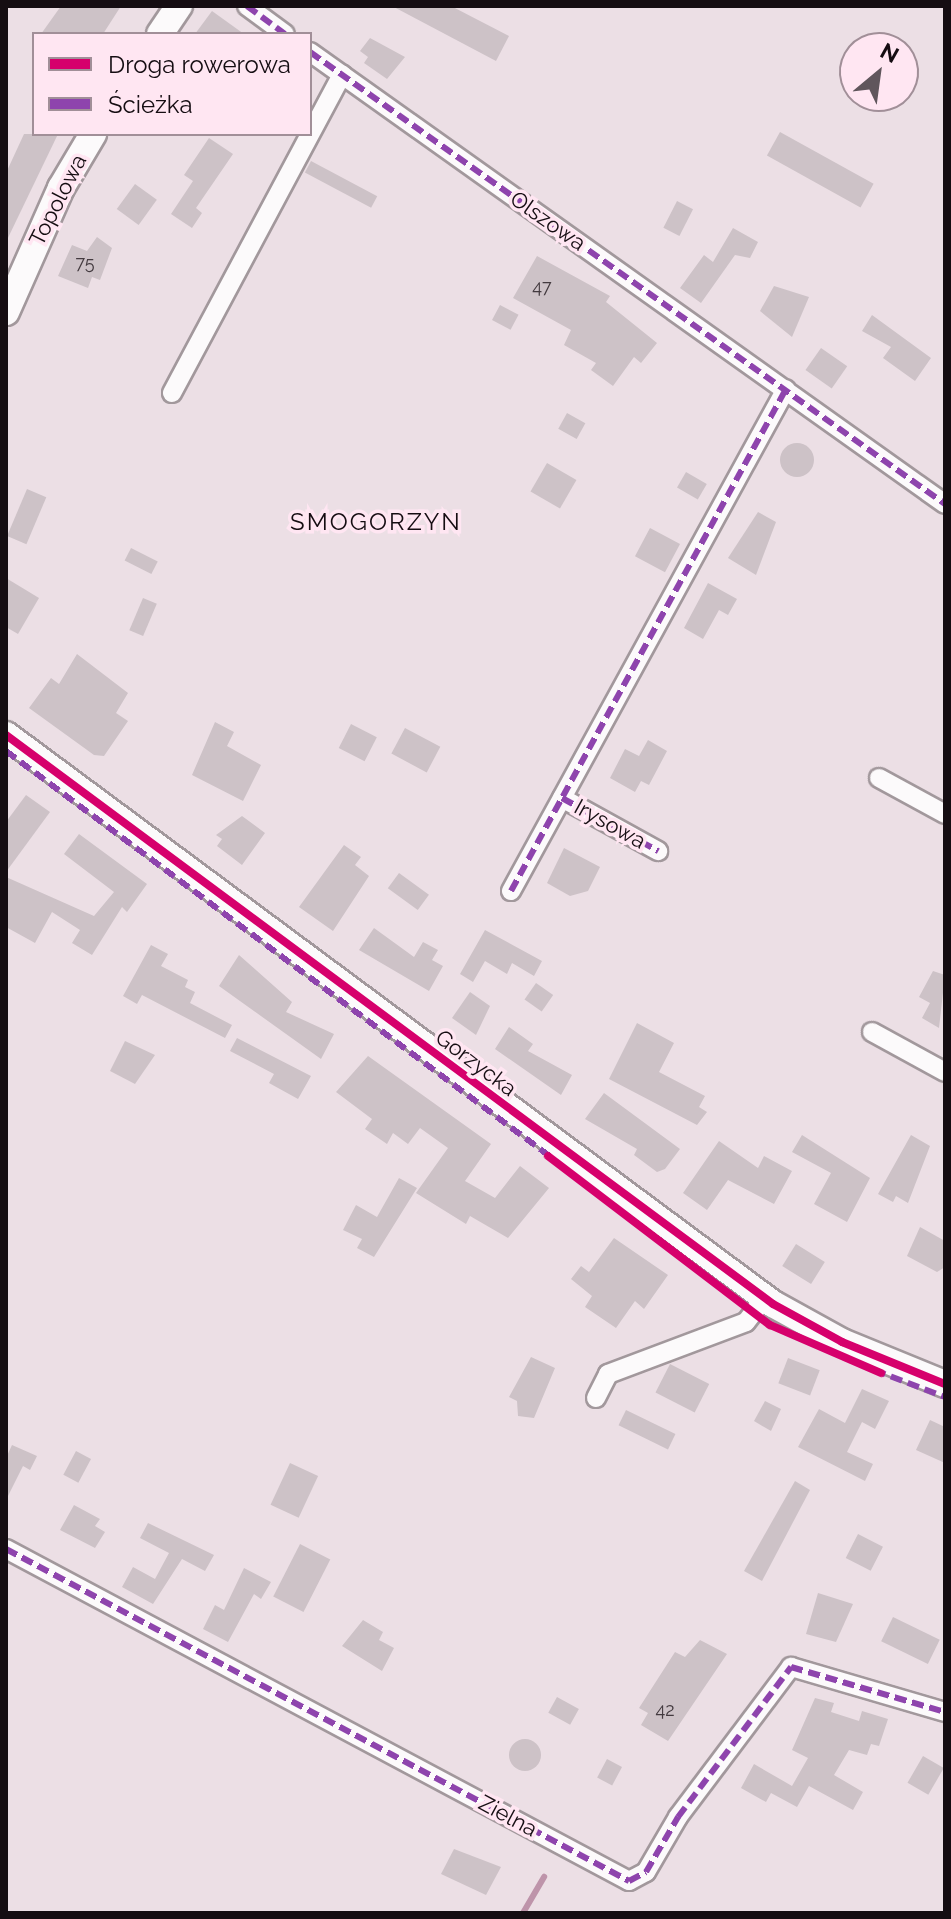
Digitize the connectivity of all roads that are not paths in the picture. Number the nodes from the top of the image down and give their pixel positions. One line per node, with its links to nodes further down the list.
1 (179, 6): 3 (street)
2 (247, 6): 4 (street)
3 (161, 32)
4 (282, 32)
5 (312, 53): 6 (street, Olszowa)
6 (342, 75): 7 (street); 11 (street, Olszowa)
7 (312, 131)
8 (92, 136): 10 (street, Topolowa)
9 (309, 136): 12 (street)
10 (6, 312)
11 (786, 389): 13 (street, Olszowa); 16 (street)
12 (172, 393)
13 (945, 504)
14 (6, 735): 22 (street, Gorzycka)
15 (879, 778): 17 (street)
16 (562, 798): 18 (street, Irysowa); 19 (street)
17 (945, 814)
18 (658, 851)
19 (511, 891)
20 (872, 1032): 21 (street)
21 (945, 1072)
22 (765, 1298): 23 (street, Gorzycka); 24 (street)
23 (945, 1384)
24 (596, 1398)
25 (6, 1549): 26 (street, Zielna)
26 (945, 1712)

